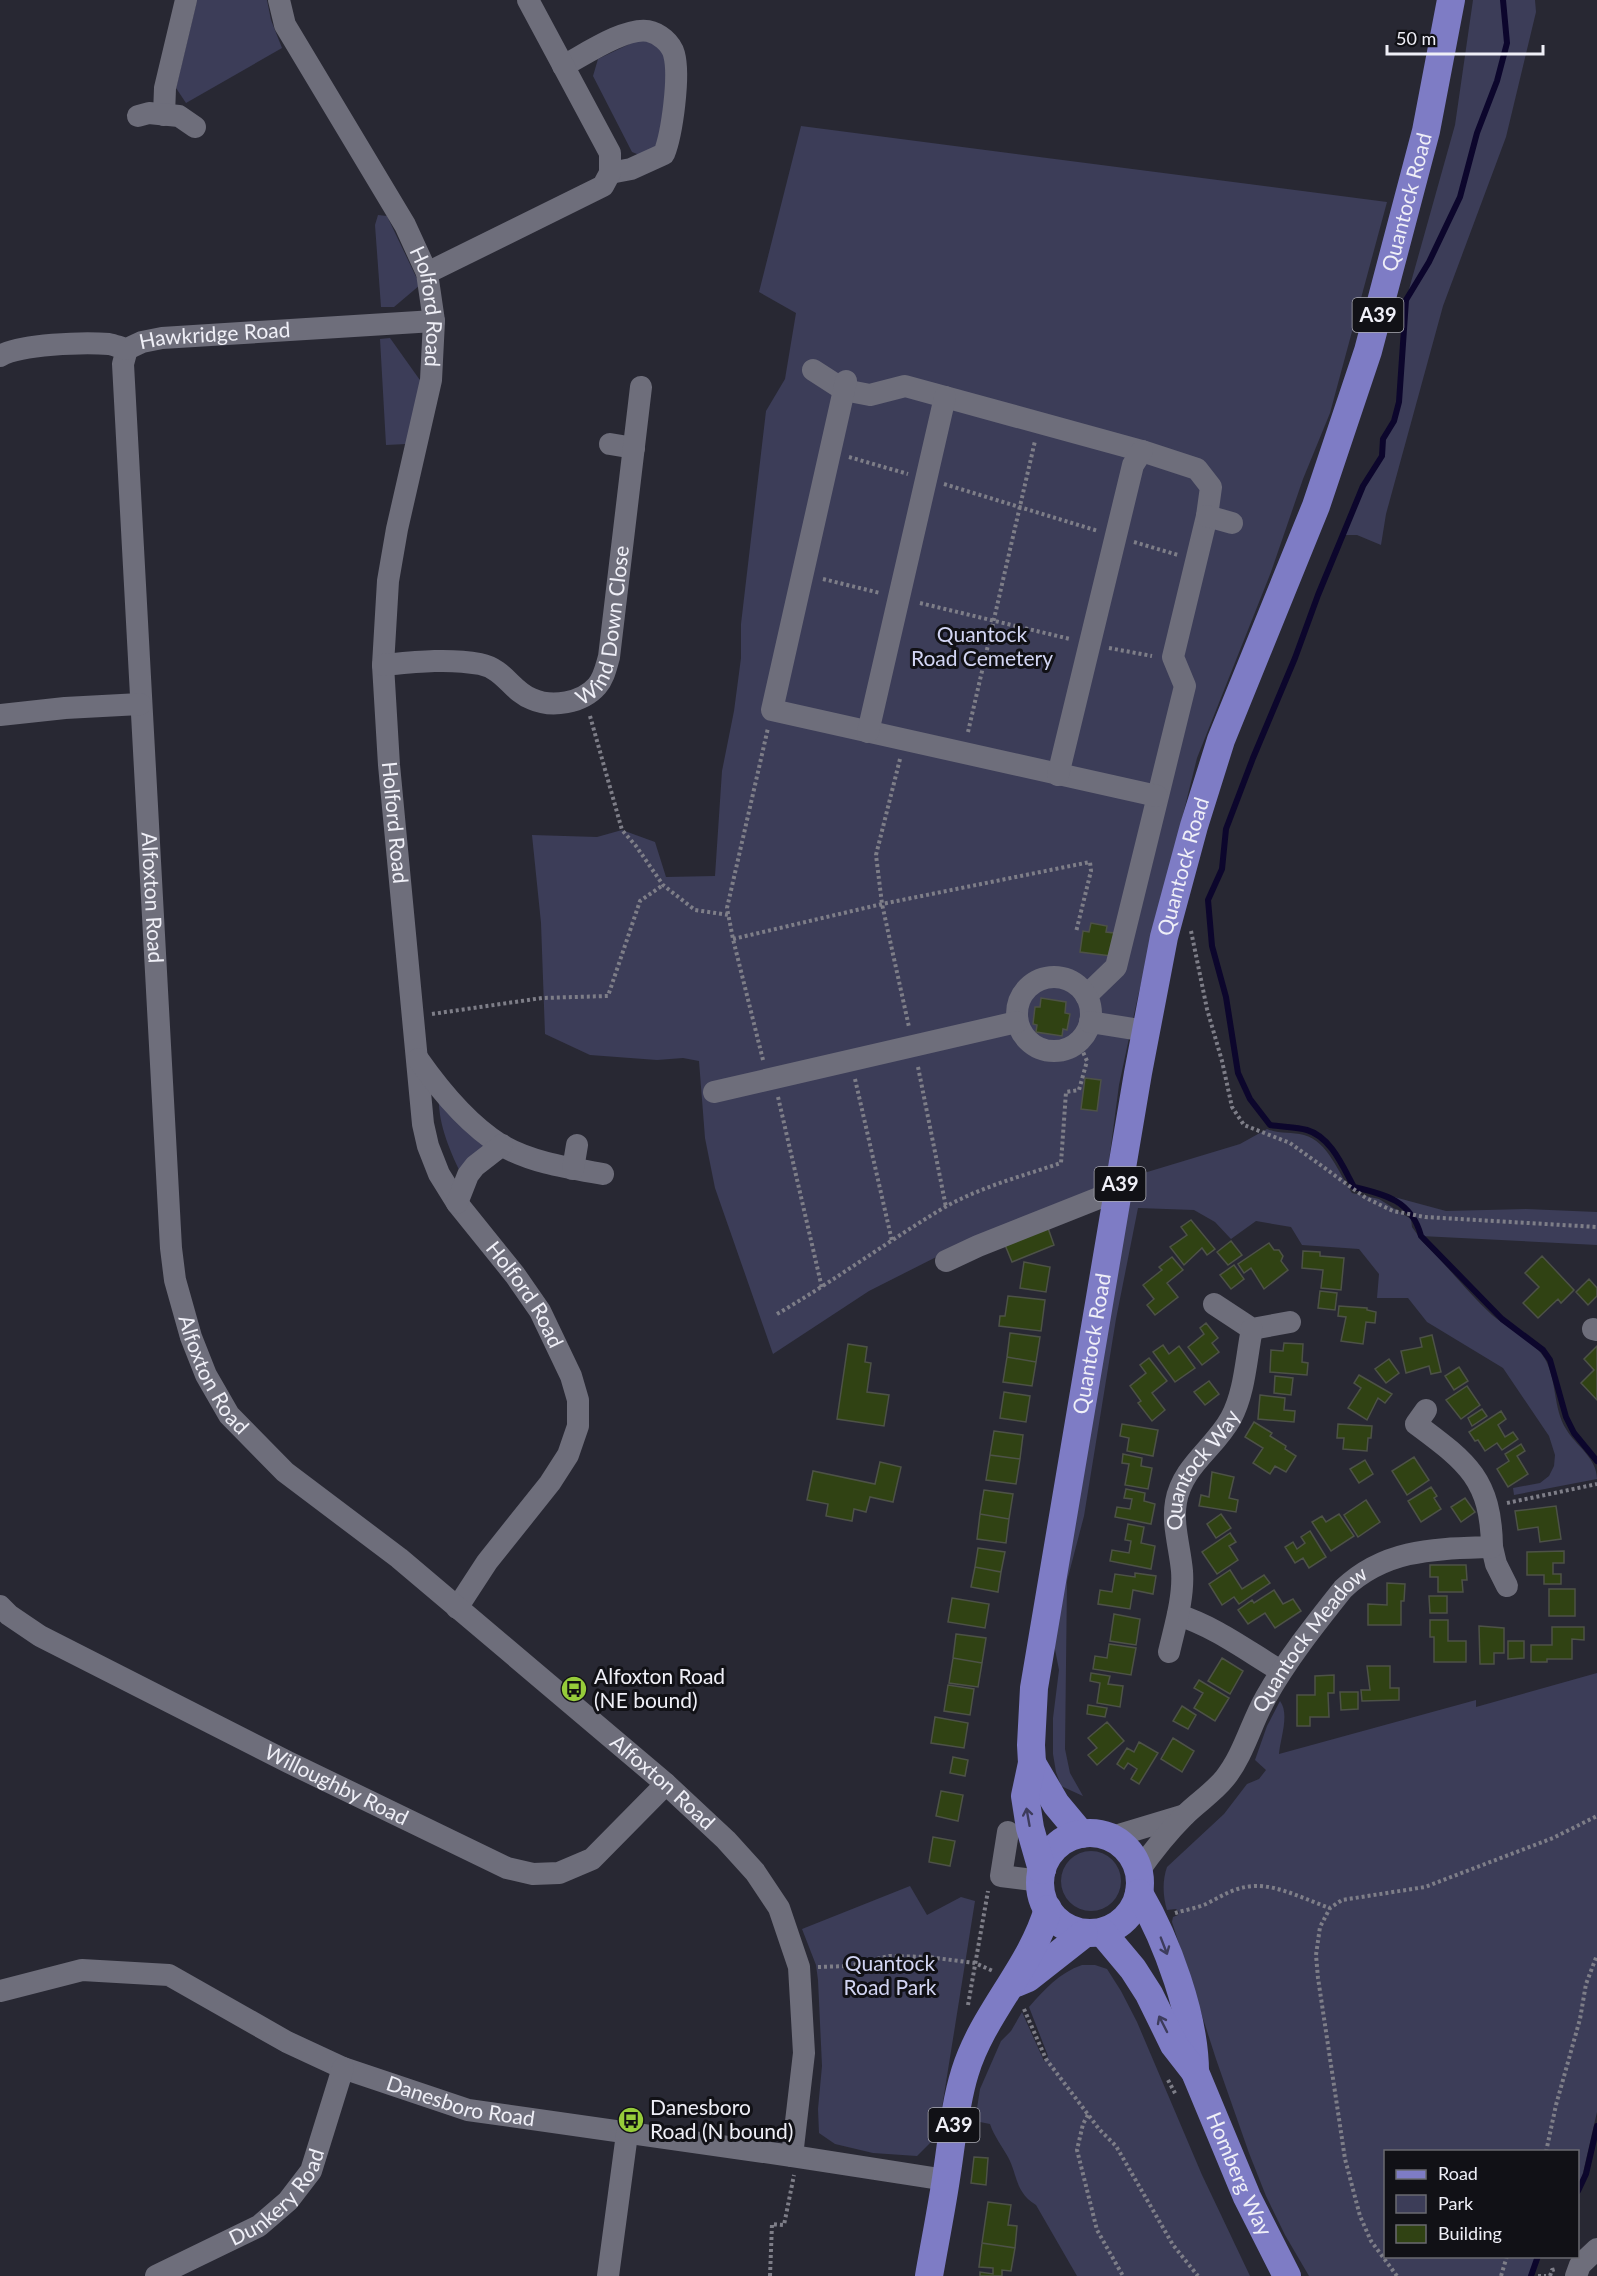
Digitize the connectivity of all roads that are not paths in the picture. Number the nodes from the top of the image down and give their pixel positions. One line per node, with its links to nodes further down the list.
1 (186, 0): 6 (street)
2 (279, 0): 10 (street, Holford Road)
3 (528, 0): 5 (street)
4 (1451, 0): 32 (main road, Quantock Road / A39)
5 (563, 66): 9 (street); 9 (street)
6 (164, 115): 7 (street); 8 (street)
7 (138, 116)
8 (195, 127)
9 (610, 173): 10 (street)
10 (427, 273): 11 (street, Holford Road)
11 (434, 321): 12 (street, Hawkridge Road); 23 (street, Holford Road)
12 (127, 349): 13 (street, Hawkridge Road); 24 (street, Alfoxton Road)
13 (0, 356)
14 (813, 370): 15 (street)
15 (845, 385): 17 (street); 26 (street)
16 (641, 387): 19 (street, Wind Down Close)
17 (945, 397): 20 (street); 26 (street)
18 (610, 444): 19 (street)
19 (634, 448): 23 (street, Wind Down Close)
20 (1142, 451): 21 (street); 27 (street)
21 (1207, 516): 22 (street); 28 (street)
22 (1232, 523)
23 (383, 665): 33 (street, Holford Road)
24 (140, 704): 25 (street); 49 (street, Alfoxton Road)
25 (0, 715)
26 (868, 732): 27 (street)
27 (1058, 775): 28 (street)
28 (1157, 796): 29 (street)
29 (1086, 996): 30 (street); 31 (street)
30 (1017, 1022): 31 (street); 34 (street)
31 (1090, 1022): 32 (street)
32 (1146, 1031): 39 (main road, Quantock Road / A39)
33 (417, 1058): 35 (street); 40 (street, Holford Road)
34 (714, 1092)
35 (502, 1145): 37 (street); 40 (street)
36 (577, 1145): 37 (street)
37 (573, 1168): 38 (street)
38 (603, 1174)
39 (1119, 1190): 41 (street); 53 (main road, Quantock Road / A39)
40 (457, 1203): 49 (street, Holford Road)
41 (946, 1261)
42 (1214, 1304): 44 (street)
43 (1290, 1322): 44 (street)
44 (1252, 1329): 50 (street, Quantock Way)
45 (1415, 1424): 46 (street)
46 (1492, 1546): 47 (street); 52 (street, Quantock Meadow)
47 (1507, 1586)
48 (0, 1606): 54 (street, Willoughby Road)
49 (457, 1608): 54 (street, Alfoxton Road)
50 (1178, 1615): 51 (street, Quantock Way); 52 (street)
51 (1169, 1652)
52 (1281, 1671): 55 (street, Quantock Meadow)
53 (1032, 1763): 57 (main road, Quantock Road / A39); 59 (main road, Quantock Road / A39, one-way to 53)
54 (666, 1784): 68 (street, Alfoxton Road)
55 (1185, 1815): 58 (street, Quantock Meadow); 60 (street, Quantock Meadow)
56 (1008, 1832): 59 (street)
57 (1081, 1833): 58 (main road); 59 (main road)
58 (1112, 1837): 60 (main road)
59 (1042, 1876): 61 (main road, A39)
60 (1139, 1882): 62 (main road, A39); 66 (main road, Homberg Way, one-way to 66)
61 (1048, 1909): 62 (main road); 63 (main road, A39)
62 (1093, 1933): 63 (main road, A39); 66 (main road, Homberg Way, one-way to 62)
63 (1010, 1988): 69 (main road, A39)
64 (0, 1991): 65 (street, Danesboro Road)
65 (343, 2068): 67 (street, Danesboro Road); 71 (street, Dunkery Road)
66 (1195, 2072): 74 (main road, Homberg Way)
67 (627, 2134): 68 (street, Danesboro Road); 72 (street)
68 (795, 2156): 69 (street, Danesboro Road)
69 (946, 2180): 73 (main road, A39)
70 (1597, 2248): 75 (street)
71 (156, 2276)
72 (608, 2276)
73 (929, 2276)
74 (1287, 2276)
75 (1576, 2276)

